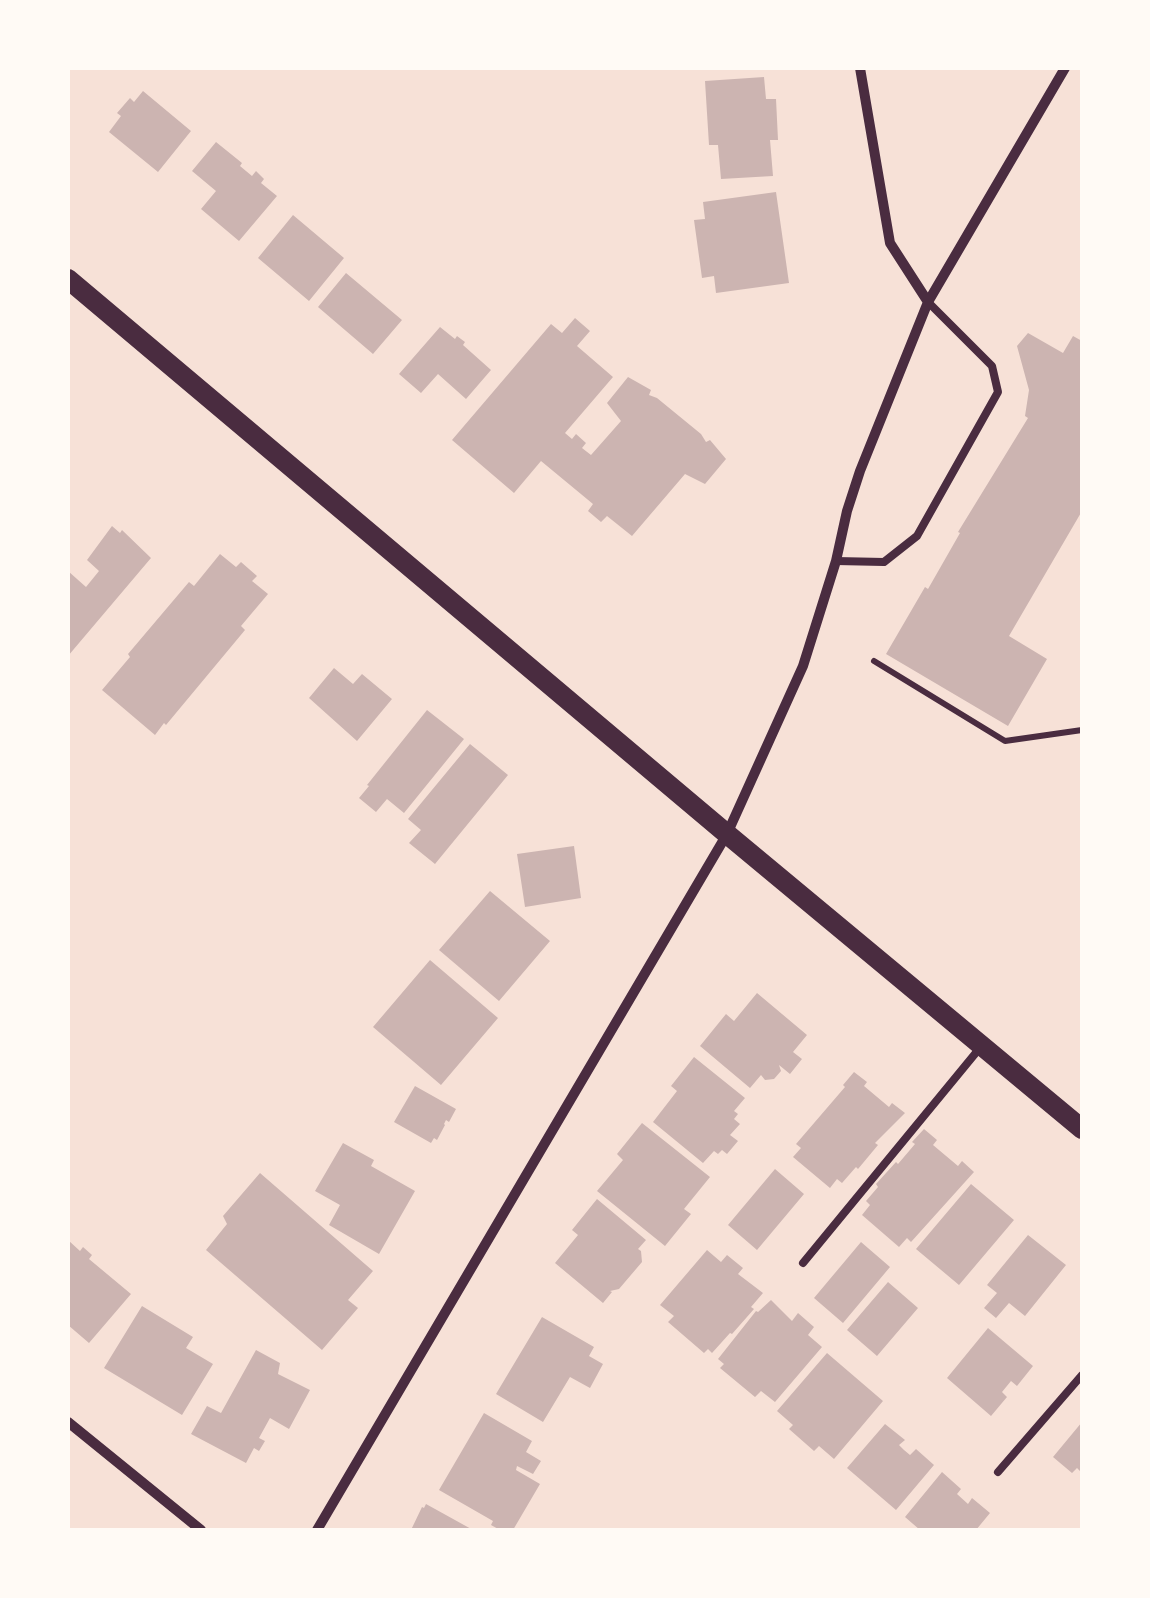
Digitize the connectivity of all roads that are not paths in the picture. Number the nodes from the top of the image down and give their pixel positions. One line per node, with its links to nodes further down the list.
1 (860, 68): 4 (street)
2 (1065, 68): 4 (street)
3 (68, 279): 6 (main road)
4 (928, 302): 5 (street); 5 (lane)
5 (836, 562): 6 (street)
6 (727, 834): 7 (main road); 14 (street)
7 (982, 1046): 8 (main road); 9 (lane)
8 (1082, 1130)
9 (803, 1263)
10 (1082, 1375): 12 (lane)
11 (68, 1422): 13 (street)
12 (998, 1472)
13 (201, 1530)
14 (316, 1530)

